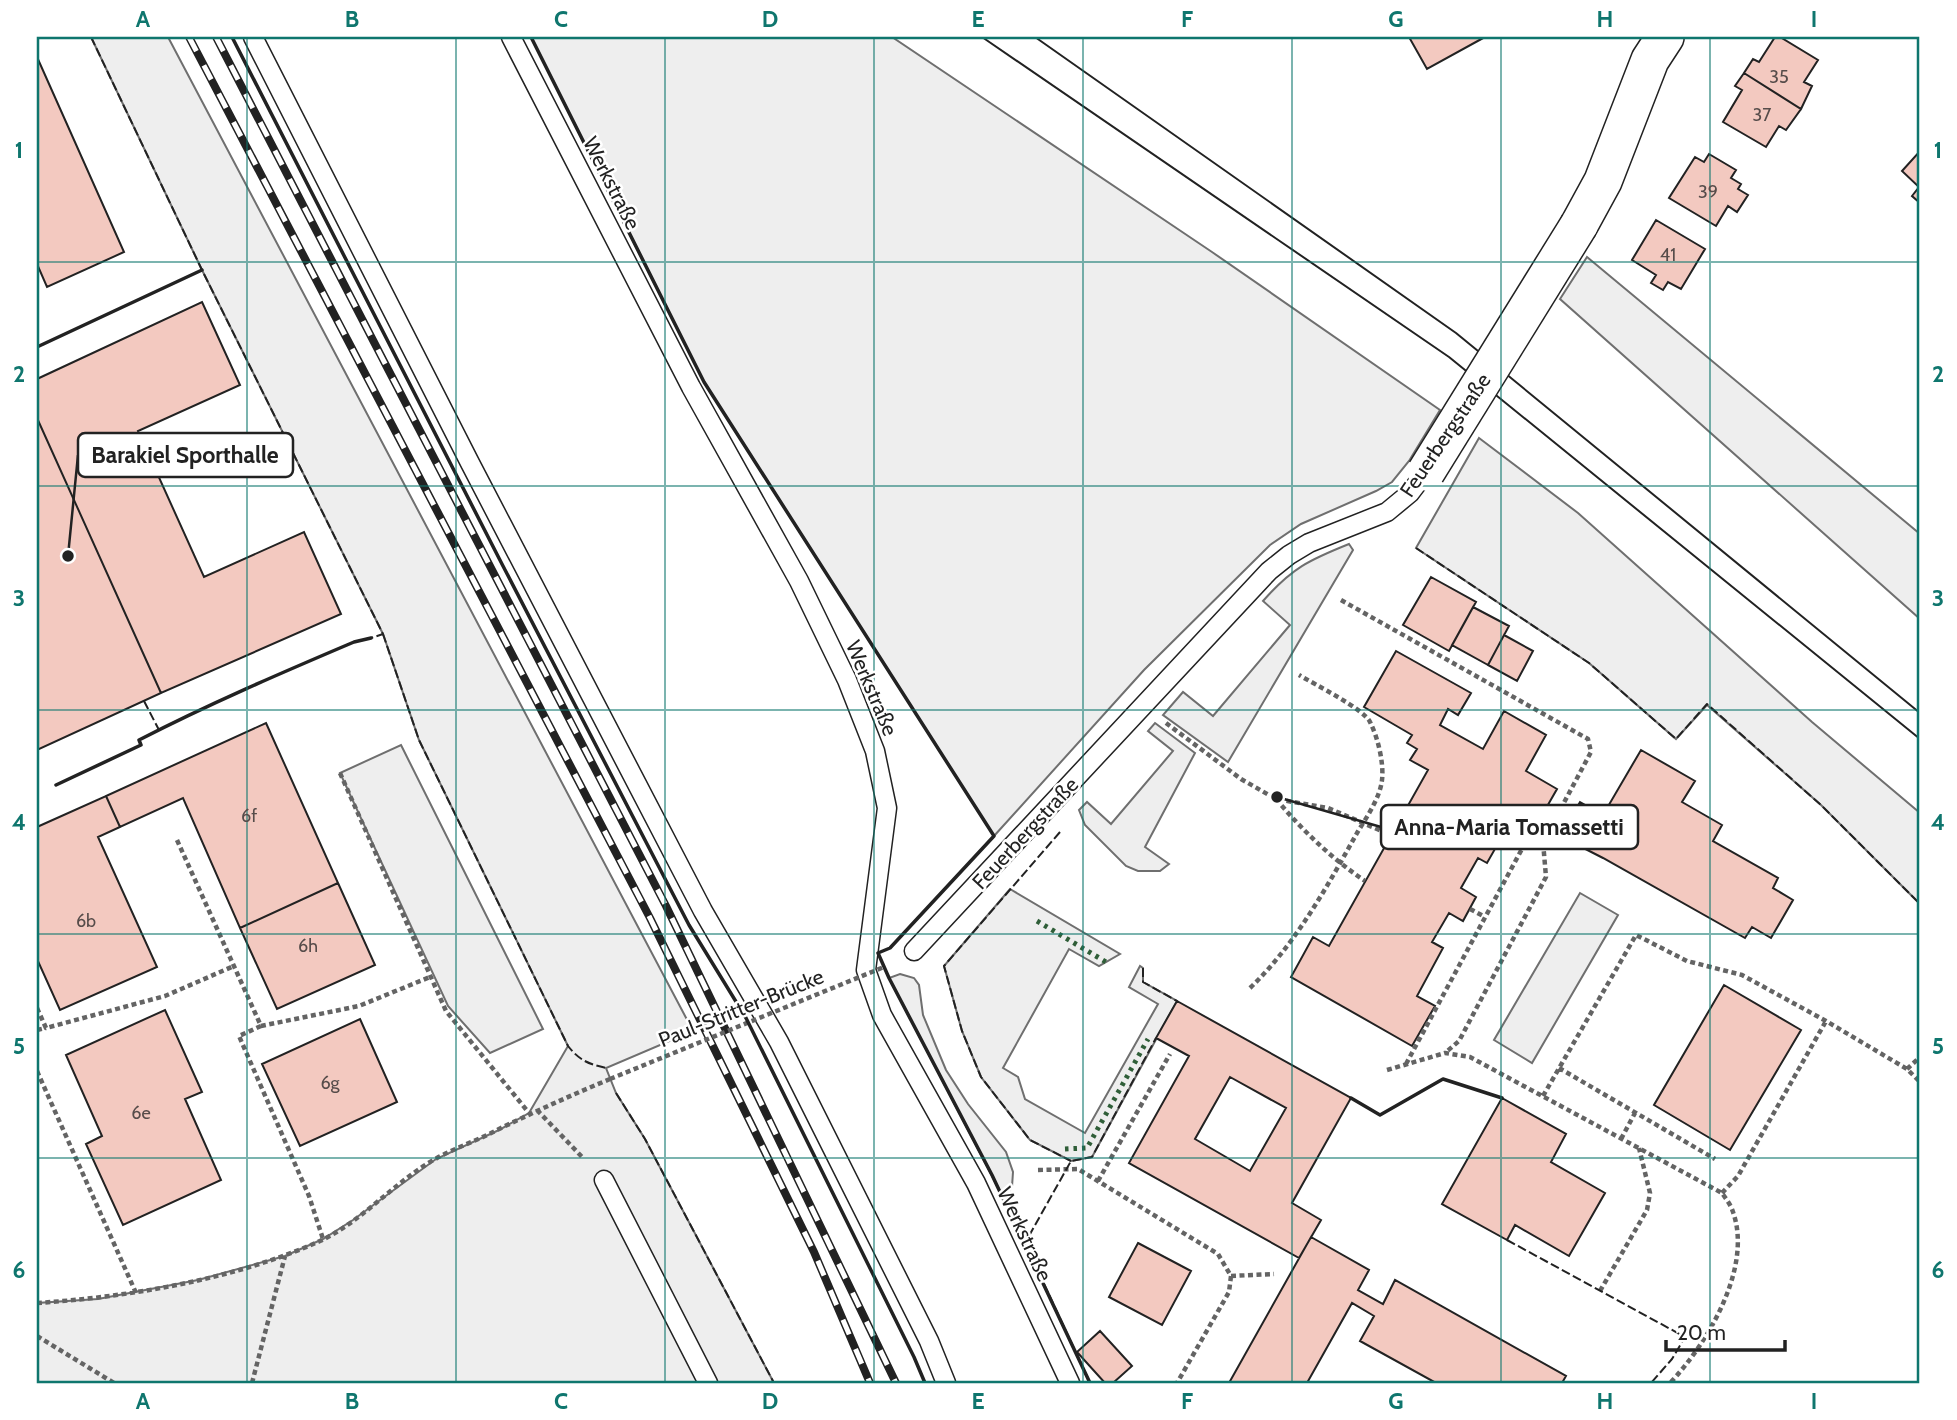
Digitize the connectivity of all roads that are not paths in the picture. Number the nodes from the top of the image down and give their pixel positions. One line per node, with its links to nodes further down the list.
1 (253, 37): 8 (lane)
2 (511, 37): 9 (lane, Werkstraße)
3 (1665, 37): 4 (street, Feuerbergstraße, bridge)
4 (1426, 472): 5 (lane, Feuerbergstraße)
5 (914, 951)
6 (604, 1180): 7 (lane)
7 (708, 1383)
8 (946, 1383)
9 (1070, 1383)

